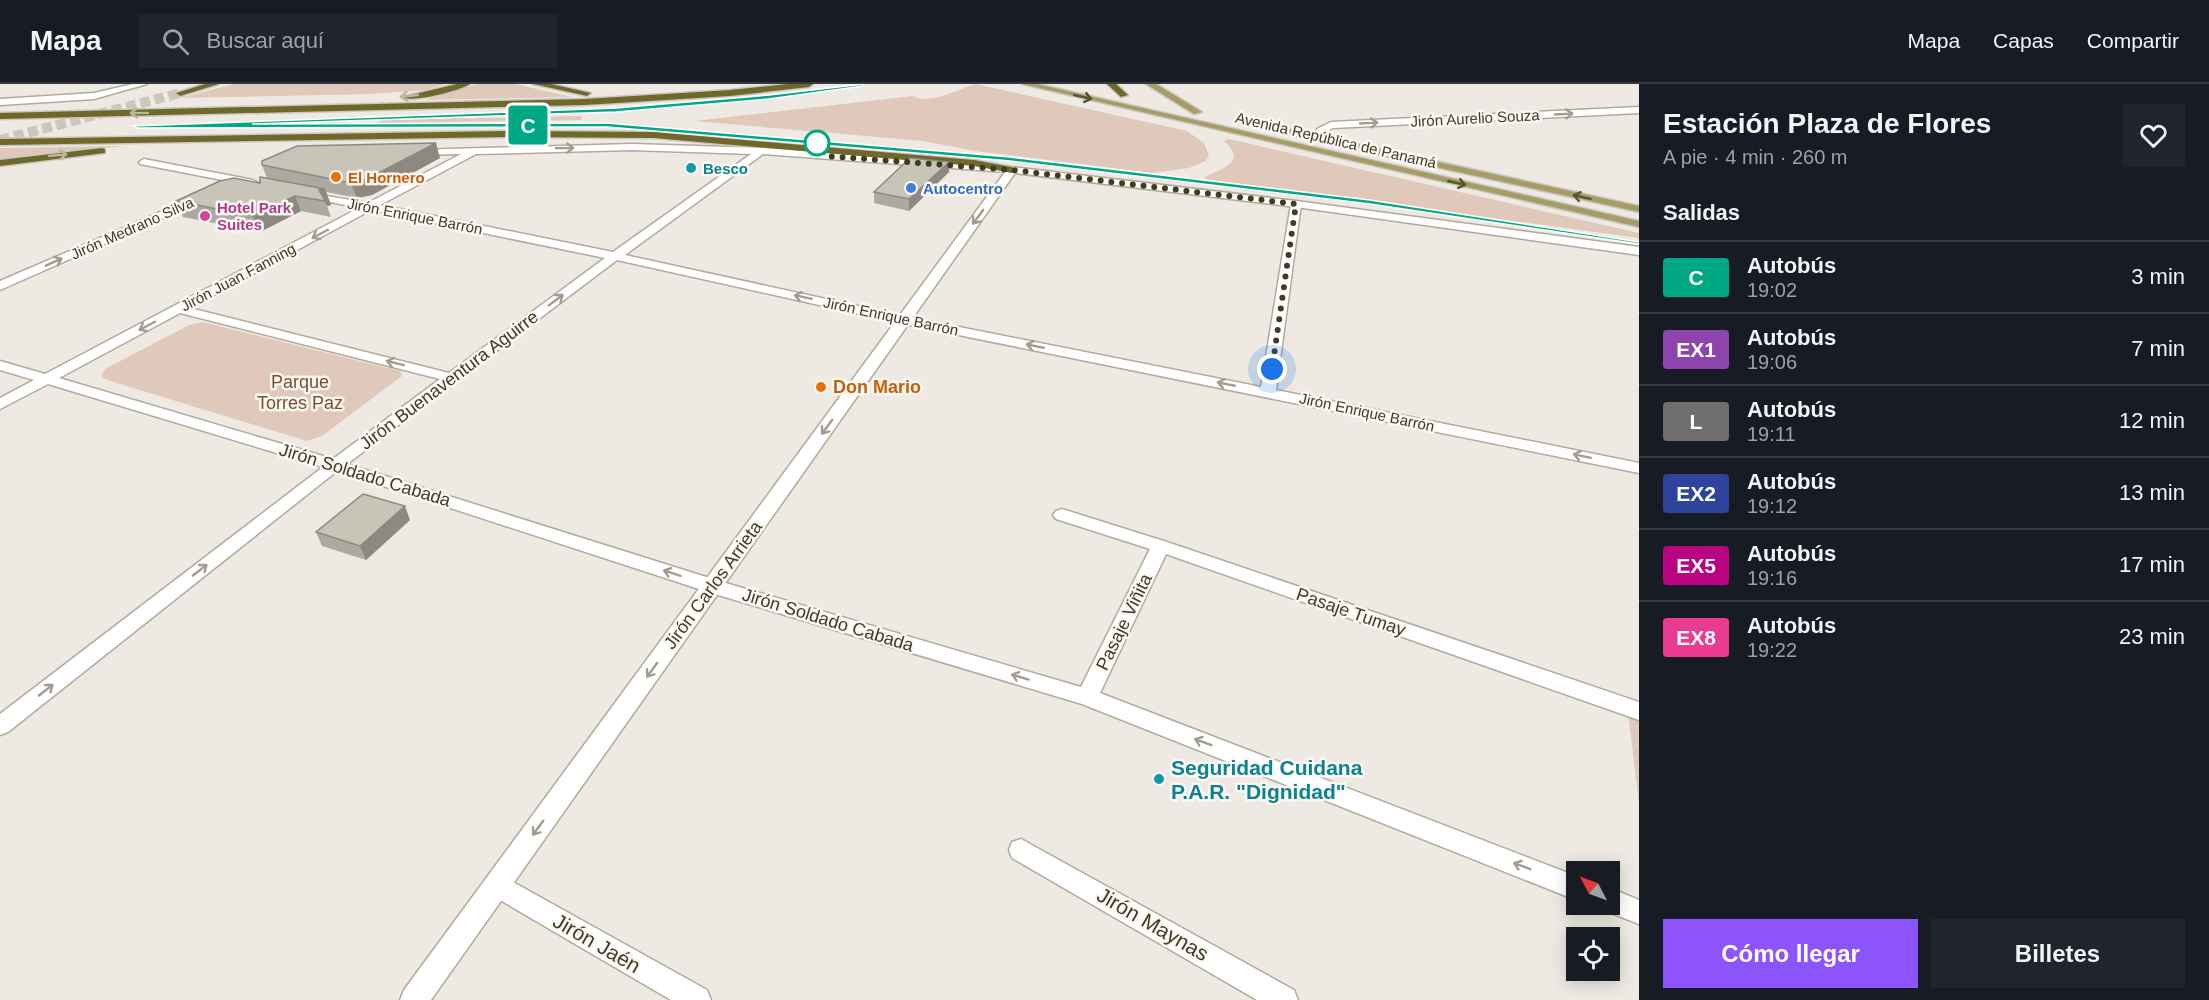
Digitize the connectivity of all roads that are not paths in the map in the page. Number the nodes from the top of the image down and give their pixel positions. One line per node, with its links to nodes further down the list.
1 (143, 84): 14 (street)
2 (190, 84): 11 (highway)
3 (215, 84): 12 (highway)
4 (466, 84): 16 (highway, one-way to 16)
5 (537, 84): 6 (highway)
6 (808, 84): 16 (highway)
7 (1026, 84): 37 (main road, Avenida República de Panamá, one-way to 37)
8 (1073, 84): 13 (main road)
9 (1111, 84): 13 (highway)
10 (1150, 84): 17 (main road)
11 (168, 90)
12 (180, 93)
13 (1124, 95): 17 (main road)
14 (0, 102)
15 (1639, 110): 22 (street, Jirón Aurelio Souza, one-way to 15)
16 (166, 112): 19 (highway, one-way to 19)
17 (1197, 112): 18 (main road)
18 (1208, 114)
19 (0, 116)
20 (1276, 129): 22 (main road, Avenida República de Panamá)
21 (654, 135): 23 (highway); 28 (highway, one-way to 21); 29 (highway)
22 (1319, 139): 36 (main road, Avenida República de Panamá, one-way to 22)
23 (0, 142)
24 (477, 150): 25 (street, one-way to 25); 26 (street); 35 (street, Jirón Juan Fanning)
25 (761, 151): 29 (street); 39 (street, Jirón Buenaventura Aguirre)
26 (406, 152)
27 (144, 162): 31 (street)
28 (0, 163)
29 (1012, 170): 34 (street); 42 (street, Jirón Carlos Arrieta, one-way to 42)
30 (261, 171): 31 (street, Jirón Medrano Silva)
31 (239, 181): 32 (street); 40 (street, Jirón Medrano Silva, one-way to 31)
32 (271, 187)
33 (292, 191): 35 (street, Jirón Enrique Barrón)
34 (1296, 204): 38 (street); 46 (street)
35 (371, 207): 39 (street, Jirón Enrique Barrón); 41 (street, Jirón Juan Fanning, one-way to 41)
36 (1639, 209)
37 (1639, 224)
38 (1639, 251)
39 (615, 256): 42 (street, Jirón Enrique Barrón, one-way to 39); 45 (street, Jirón Buenaventura Aguirre, one-way to 39)
40 (0, 286)
41 (179, 309): 44 (street, Jirón Juan Fanning, one-way to 44); 45 (street, one-way to 41)
42 (904, 320): 46 (street, Jirón Enrique Barrón, one-way to 42); 52 (street, Jirón Carlos Arrieta, one-way to 52)
43 (0, 365): 44 (street, Jirón Soldado Cabada)
44 (49, 378): 47 (street, Jirón Juan Fanning); 48 (street, Jirón Soldado Cabada)
45 (452, 378): 48 (street, Jirón Buenaventura Aguirre)
46 (1268, 392): 49 (street, Jirón Enrique Barrón, one-way to 46)
47 (0, 404)
48 (335, 465): 52 (street, Jirón Soldado Cabada, one-way to 48); 55 (street, Jirón Buenaventura Aguirre, one-way to 48)
49 (1639, 468)
50 (1062, 515): 51 (street, Pasaje Tumay)
51 (1161, 546): 53 (street, Pasaje Viñita); 54 (street, Pasaje Tumay)
52 (712, 586): 53 (street, Jirón Soldado Cabada, one-way to 52); 58 (street, Jirón Carlos Arrieta, one-way to 58)
53 (1087, 697): 57 (street, Jirón Soldado Cabada, one-way to 53)
54 (1639, 711)
55 (0, 726)
56 (1021, 850): 63 (street, Jirón Maynas)
57 (1566, 884)
58 (497, 885): 61 (street, Jirón Carlos Arrieta); 62 (street, Jirón Jaén)
59 (1620, 904): 60 (street)
60 (1639, 912)
61 (414, 1000)
62 (697, 1000)
63 (1284, 1000)

